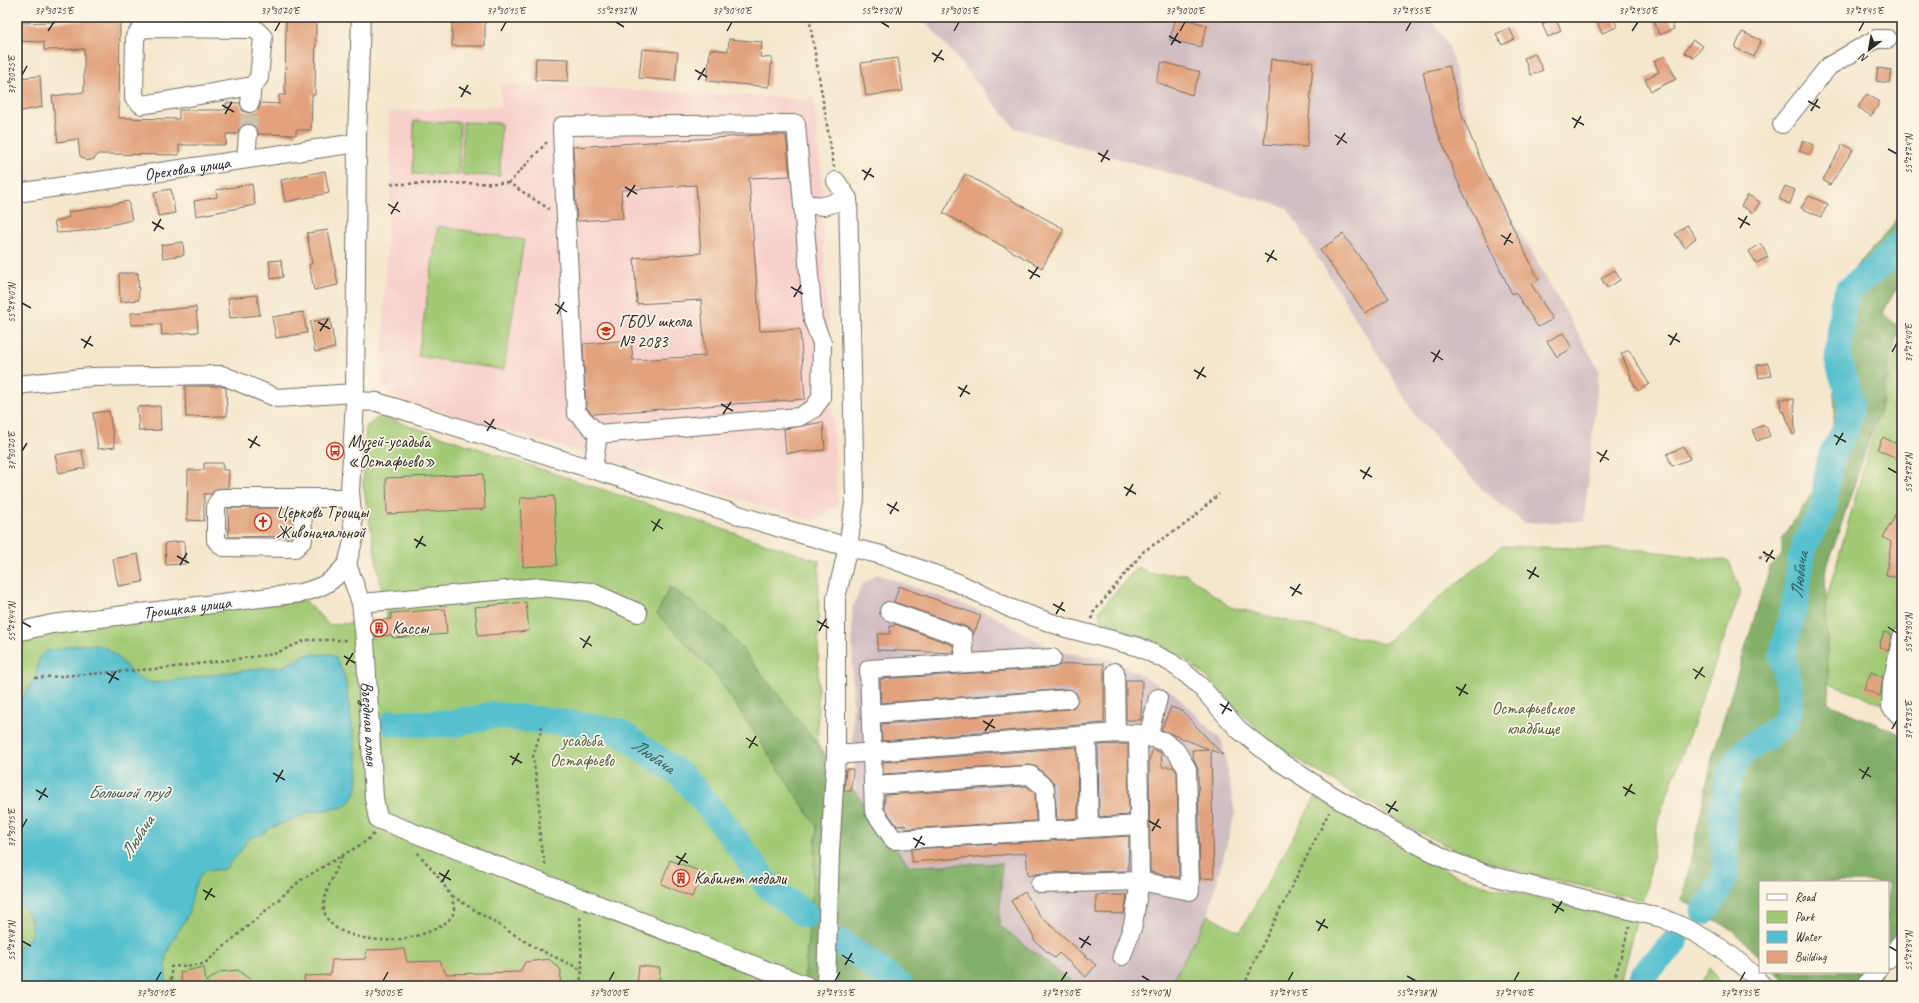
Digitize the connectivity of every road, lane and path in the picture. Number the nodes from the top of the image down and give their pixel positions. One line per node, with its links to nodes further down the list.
1 (361, 17): 8 (street)
2 (809, 17): 10 (path)
3 (255, 23): 3 (street)
4 (1888, 39): 5 (street)
5 (1782, 124)
6 (562, 126): 11 (path); 15 (street); 16 (street)
7 (248, 134): 9 (street)
8 (357, 143): 9 (street, Ореховая улица); 18 (street)
9 (246, 159): 13 (street, Ореховая улица)
10 (836, 181): 14 (street)
11 (509, 183): 12 (path); 16 (path)
12 (391, 184)
13 (17, 193)
14 (848, 199): 15 (street); 24 (street)
15 (804, 204): 19 (street)
16 (564, 219): 19 (street)
17 (17, 385): 18 (street)
18 (355, 397): 20 (street); 22 (street)
19 (598, 434): 20 (street)
20 (593, 469): 24 (street)
21 (1219, 494): 31 (path)
22 (350, 498): 23 (street); 27 (street)
23 (302, 499): 23 (street)
24 (848, 547): 48 (street); 62 (street)
25 (1763, 550): 26 (path)
26 (1759, 558)
27 (347, 564): 28 (street, Въездная аллея); 32 (street, Троицкая улица)
28 (361, 603): 30 (street); 34 (street, Въездная аллея)
29 (889, 611): 36 (street)
30 (638, 613)
31 (1096, 622)
32 (17, 632)
33 (1902, 637): 42 (street)
34 (365, 640): 38 (path); 51 (street, Въездная аллея)
35 (1052, 658): 36 (street)
36 (965, 663): 41 (street)
37 (1115, 672): 44 (street)
38 (35, 678)
39 (1158, 698): 45 (street)
40 (1068, 699): 41 (street)
41 (871, 714): 47 (street)
42 (1902, 718)
43 (542, 726): 59 (path)
44 (1116, 733): 45 (street); 46 (street)
45 (1143, 735): 52 (street); 57 (street)
46 (1087, 736): 47 (street); 53 (street)
47 (872, 752): 48 (street); 49 (street)
48 (836, 755): 71 (street)
49 (873, 785): 54 (street); 54 (street)
50 (1332, 807): 72 (path)
51 (378, 819): 56 (path); 59 (street)
52 (1139, 825): 53 (street); 57 (street)
53 (1089, 828): 54 (street)
54 (1047, 831)
55 (415, 849): 60 (path)
56 (342, 856): 60 (path); 68 (path)
57 (1140, 881): 58 (street); 64 (street)
58 (1040, 884)
59 (550, 885): 61 (street)
60 (451, 896): 66 (path)
61 (580, 897): 66 (path); 70 (street)
62 (1634, 911): 73 (path); 74 (street)
63 (1902, 942): 65 (street)
64 (1122, 956)
65 (1889, 958)
66 (582, 970): 69 (path)
67 (1876, 973): 75 (street)
68 (171, 986)
69 (580, 986)
70 (807, 986)
71 (826, 986)
72 (1244, 986)
73 (1611, 986)
74 (1763, 986)
75 (1865, 986)

